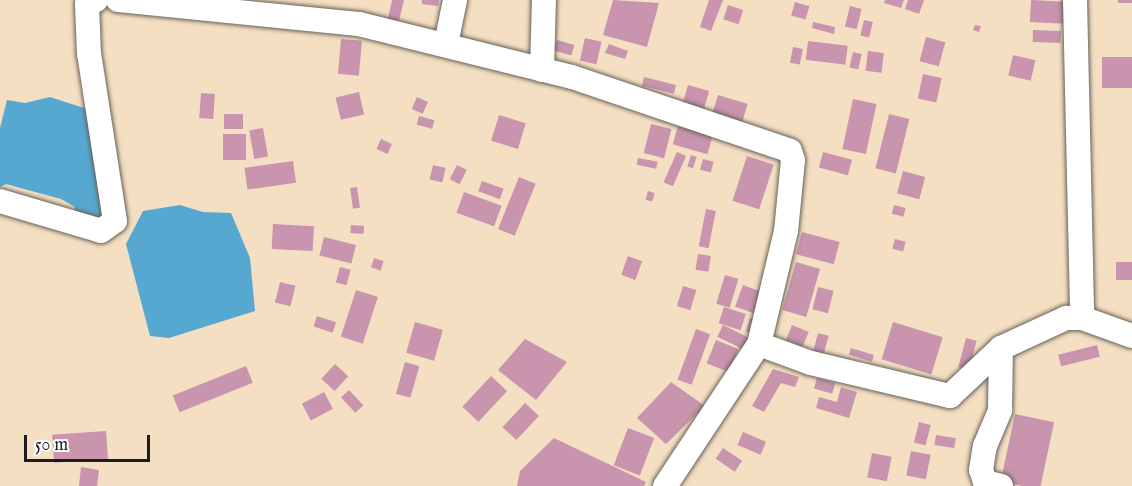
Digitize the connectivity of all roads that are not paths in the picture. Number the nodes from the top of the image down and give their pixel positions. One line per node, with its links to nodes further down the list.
1 (96, 0): 8 (street)
2 (118, 0): 6 (street)
3 (455, 0): 6 (street)
4 (544, 0): 7 (street)
5 (1075, 0): 9 (street)
6 (447, 44): 7 (street)
7 (542, 70): 11 (street)
8 (0, 201)
9 (1082, 318): 10 (street); 12 (street)
10 (1132, 336)
11 (759, 344): 12 (street); 13 (street)
12 (1001, 348): 14 (street)
13 (665, 486)
14 (1001, 486)

